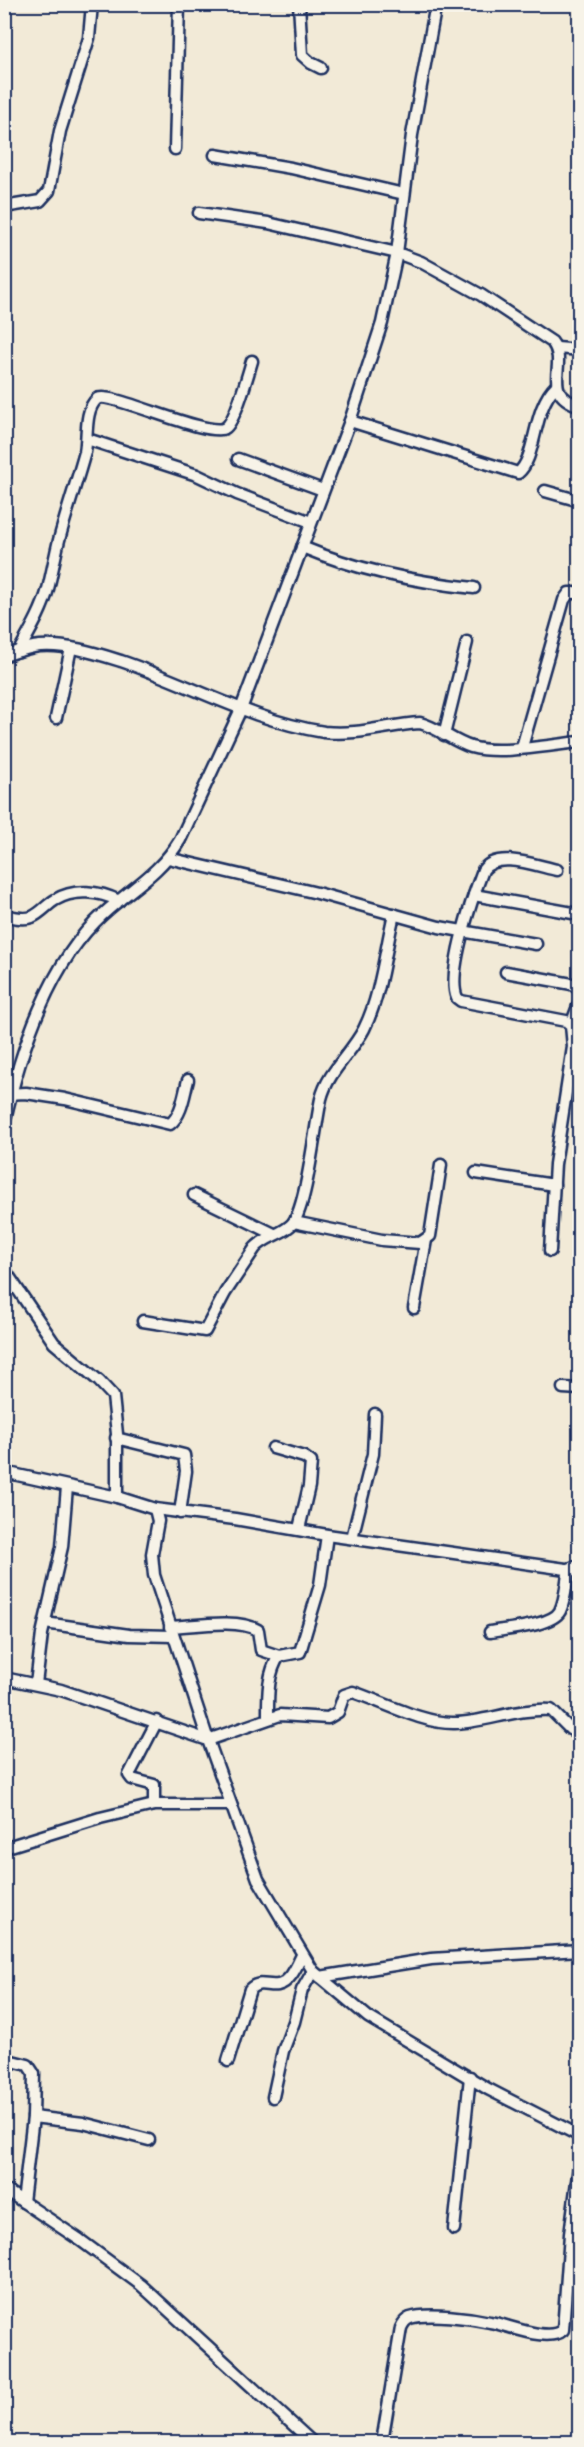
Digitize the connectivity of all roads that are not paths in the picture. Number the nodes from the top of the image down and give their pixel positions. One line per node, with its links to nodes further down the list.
1 (92, 4): 9 (street)
2 (180, 4): 6 (street)
3 (299, 4): 5 (street)
4 (436, 4): 8 (street)
5 (321, 68)
6 (175, 149)
7 (215, 155): 8 (street)
8 (404, 194): 11 (street)
9 (4, 207)
10 (199, 213): 11 (street)
11 (397, 253): 12 (street); 17 (street)
12 (557, 348): 13 (street); 15 (street)
13 (579, 350)
14 (252, 361): 18 (street)
15 (556, 387): 16 (street); 17 (street)
16 (579, 406)
17 (350, 421): 20 (street)
18 (87, 439): 23 (street); 29 (street)
19 (238, 459): 20 (street)
20 (323, 490): 23 (street)
21 (545, 491): 22 (street)
22 (579, 501)
23 (311, 522): 24 (street)
24 (302, 547): 25 (street); 31 (street)
25 (474, 588)
26 (579, 593): 35 (street)
27 (467, 642): 33 (street)
28 (71, 648): 29 (street); 31 (street); 32 (street)
29 (19, 651): 30 (street)
30 (4, 656)
31 (241, 709): 33 (street); 36 (street)
32 (56, 718)
33 (444, 735): 35 (street)
34 (579, 742): 35 (street)
35 (522, 747)
36 (168, 858): 39 (street); 40 (street)
37 (557, 870): 38 (street)
38 (474, 895): 41 (street); 43 (street)
39 (119, 901): 42 (street); 50 (street)
40 (394, 914): 43 (street); 56 (street)
41 (578, 914)
42 (4, 915)
43 (462, 931): 44 (street); 48 (street)
44 (536, 944)
45 (506, 972): 46 (street)
46 (579, 990)
47 (579, 1001): 48 (street)
48 (571, 1025): 54 (street)
49 (188, 1080): 50 (street)
50 (8, 1093): 51 (street)
51 (4, 1124)
52 (441, 1165): 58 (street)
53 (476, 1173): 54 (street)
54 (554, 1185): 59 (street)
55 (194, 1195): 57 (street)
56 (294, 1222): 57 (street); 58 (street)
57 (274, 1234): 62 (street)
58 (426, 1240): 61 (street)
59 (550, 1251)
60 (4, 1269): 66 (street)
61 (414, 1308)
62 (143, 1321)
63 (563, 1388): 64 (street)
64 (579, 1389)
65 (375, 1414): 75 (street)
66 (116, 1438): 70 (street); 72 (street)
67 (273, 1448): 73 (street)
68 (4, 1472): 69 (street)
69 (67, 1487): 70 (street); 77 (street)
70 (117, 1497): 71 (street)
71 (155, 1509): 72 (street); 78 (street)
72 (180, 1513): 73 (street)
73 (299, 1529): 74 (street)
74 (327, 1535): 75 (street); 80 (street)
75 (352, 1538): 76 (street)
76 (576, 1568): 79 (street)
77 (45, 1623): 78 (street); 82 (street)
78 (172, 1631): 80 (street); 86 (street)
79 (490, 1632)
80 (279, 1656): 83 (street)
81 (4, 1678): 82 (street)
82 (36, 1684): 84 (street)
83 (268, 1718): 85 (street); 86 (street)
84 (157, 1721): 86 (street); 87 (street)
85 (579, 1733)
86 (208, 1740): 88 (street)
87 (154, 1805): 88 (street); 89 (street)
88 (231, 1805): 91 (street)
89 (4, 1848)
90 (579, 1950): 92 (street)
91 (302, 1955): 92 (street); 94 (street)
92 (317, 1974): 95 (street); 96 (street)
93 (4, 2059): 97 (street)
94 (228, 2061)
95 (470, 2077): 98 (street); 103 (street)
96 (273, 2097)
97 (33, 2117): 99 (street); 102 (street)
98 (579, 2136)
99 (149, 2140)
100 (579, 2159): 105 (street)
101 (4, 2189): 102 (street)
102 (23, 2202): 104 (street)
103 (454, 2229)
104 (312, 2442)
105 (382, 2442)

